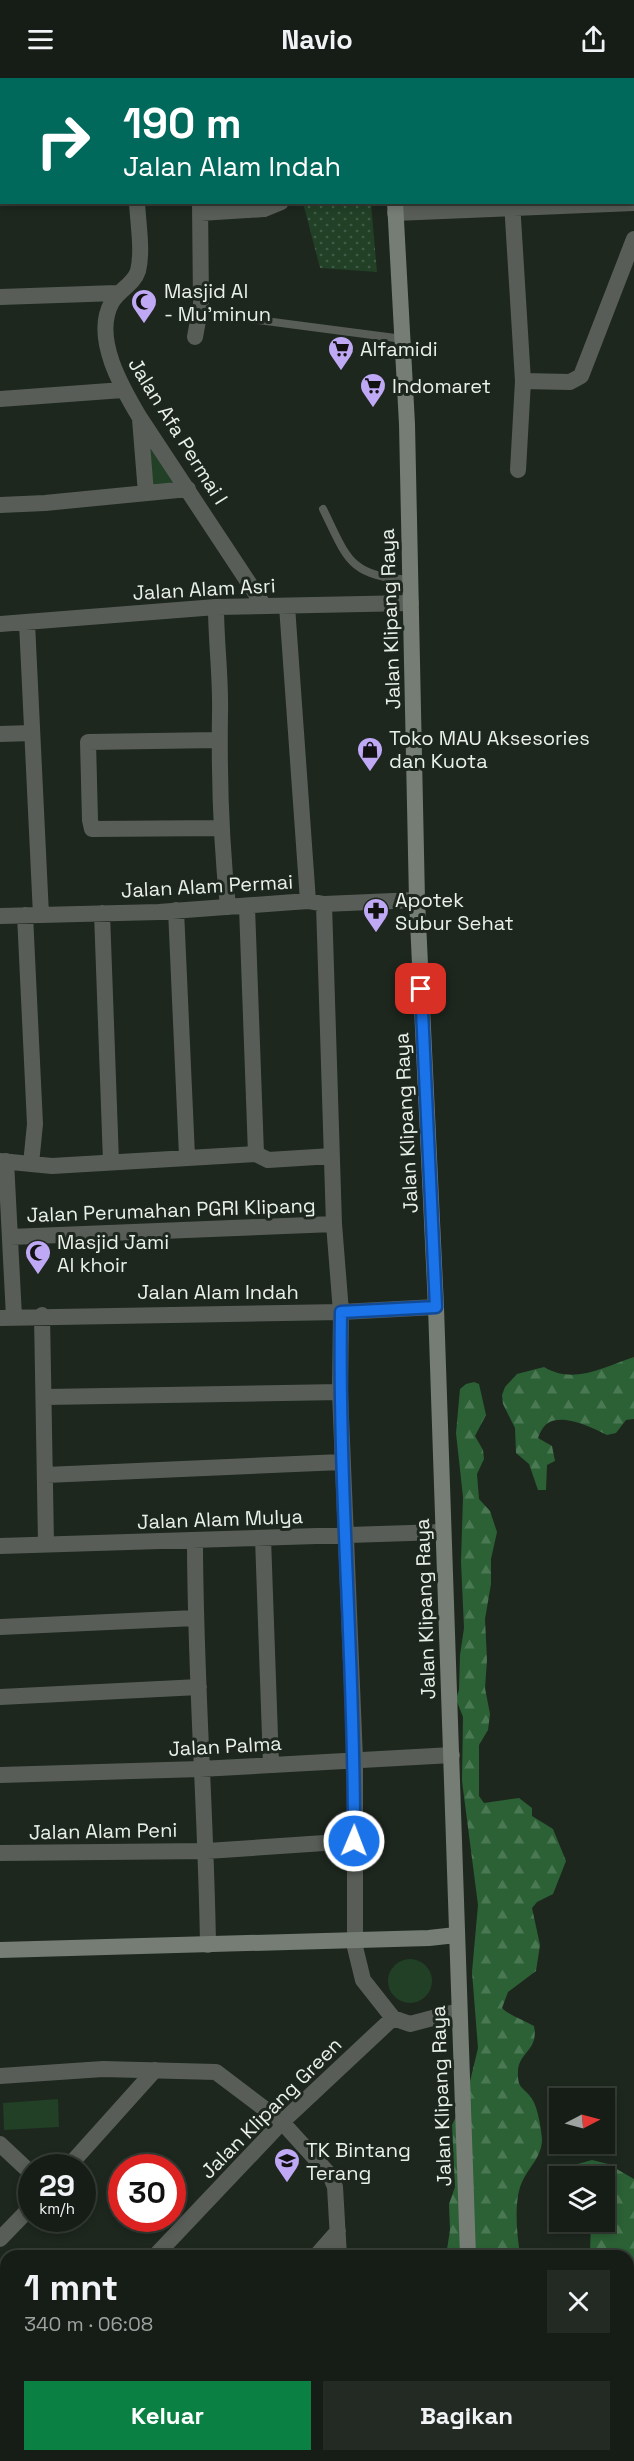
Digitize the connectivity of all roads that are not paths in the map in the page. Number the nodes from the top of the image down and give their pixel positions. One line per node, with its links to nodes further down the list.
1 (278, 78): 2 (street)
2 (285, 78)
3 (137, 204): 11 (street, Jalan Afa Permai I)
4 (275, 204): 7 (street)
5 (573, 204): 6 (street)
6 (512, 205): 8 (street); 16 (street)
7 (200, 208): 14 (street)
8 (395, 208): 15 (main road, Jalan Klipang Raya)
9 (634, 239): 10 (street)
10 (630, 264): 16 (street)
11 (117, 293): 12 (street); 17 (street, Jalan Afa Permai I)
12 (0, 297)
13 (228, 316): 15 (lane)
14 (195, 337)
15 (404, 339): 25 (main road, Jalan Klipang Raya)
16 (523, 381): 20 (street)
17 (123, 390): 18 (street); 19 (street, Jalan Afa Permai I)
18 (0, 399)
19 (140, 418): 21 (street, Jalan Afa Permai I); 22 (street)
20 (518, 470)
21 (188, 489): 22 (street); 27 (street, Jalan Afa Permai I)
22 (146, 493): 23 (street)
23 (0, 505)
24 (323, 509): 25 (lane)
25 (410, 580): 26 (main road, Jalan Klipang Raya)
26 (411, 603): 28 (street, Jalan Alam Asri); 36 (main road, Jalan Klipang Raya)
27 (264, 606): 28 (street, Jalan Alam Asri); 29 (street, Jalan Alam Asri)
28 (286, 606): 37 (street, Jalan Perumahan PGRI Klipang)
29 (216, 607): 30 (street, Jalan Alam Asri); 34 (street)
30 (27, 623): 31 (street, Jalan Alam Asri); 32 (street)
31 (0, 624)
32 (32, 733): 33 (street); 42 (street)
33 (0, 734)
34 (218, 740): 35 (street); 35 (street)
35 (222, 828): 38 (street)
36 (417, 900): 37 (street, Jalan Alam Permai); 52 (main road, Jalan Klipang Raya)
37 (316, 903): 39 (street, Jalan Alam Permai); 46 (street, Jalan Perumahan PGRI Klipang)
38 (228, 907): 39 (street, Jalan Alam Permai); 40 (street, Jalan Alam Permai)
39 (247, 907): 44 (street)
40 (176, 910): 41 (street, Jalan Alam Permai); 45 (street)
41 (102, 913): 42 (street, Jalan Alam Permai); 48 (street)
42 (33, 915): 43 (street, Jalan Alam Permai); 49 (street)
43 (0, 916)
44 (256, 1154): 45 (street); 46 (street)
45 (187, 1156): 48 (street)
46 (332, 1156): 50 (street, Jalan Perumahan PGRI Klipang)
47 (3, 1161): 49 (street); 51 (street)
48 (111, 1162): 49 (street)
49 (31, 1164)
50 (334, 1224): 51 (street, Jalan Perumahan PGRI Klipang); 53 (street, Jalan Perumahan PGRI Klipang)
51 (10, 1237): 55 (street)
52 (436, 1307): 53 (street, Jalan Alam Indah); 60 (main road, Jalan Klipang Raya)
53 (341, 1312): 54 (street, Jalan Alam Indah); 56 (street, Jalan Perumahan PGRI Klipang)
54 (42, 1315): 55 (street, Jalan Alam Indah); 57 (street)
55 (7, 1317)
56 (340, 1392): 57 (street); 58 (street, Jalan Perumahan PGRI Klipang)
57 (45, 1396): 59 (street)
58 (342, 1462): 59 (street); 61 (street, Jalan Perumahan PGRI Klipang)
59 (46, 1475): 64 (street)
60 (442, 1532): 61 (street, Jalan Alam Mulya); 70 (main road, Jalan Klipang Raya)
61 (345, 1535): 62 (street, Jalan Alam Mulya); 71 (street, Jalan Perumahan PGRI Klipang)
62 (263, 1538): 63 (street, Jalan Alam Mulya); 72 (street)
63 (195, 1540): 64 (street, Jalan Alam Mulya); 66 (street)
64 (46, 1544): 65 (street, Jalan Alam Mulya)
65 (0, 1546)
66 (195, 1618): 67 (street); 68 (street)
67 (0, 1627)
68 (199, 1687): 69 (street); 73 (street)
69 (0, 1697)
70 (452, 1755): 71 (street, Jalan Palma); 78 (main road, Jalan Klipang Raya)
71 (355, 1759): 72 (street, Jalan Palma); 75 (street, Jalan Perumahan PGRI Klipang)
72 (271, 1765): 73 (street, Jalan Palma)
73 (200, 1769): 74 (street, Jalan Palma); 76 (street)
74 (0, 1775)
75 (354, 1841): 76 (street, Jalan Alam Peni); 79 (street, Jalan Perumahan PGRI Klipang)
76 (207, 1851): 77 (street, Jalan Alam Peni); 80 (street)
77 (0, 1853)
78 (456, 1935): 79 (main road); 82 (main road, Jalan Klipang Raya)
79 (355, 1940): 80 (main road); 83 (street)
80 (208, 1945): 81 (main road)
81 (0, 1950)
82 (459, 2011): 83 (street); 96 (main road, Jalan Klipang Raya)
83 (393, 2018): 86 (street, Jalan Klipang Green)
84 (155, 2070): 85 (street); 86 (street); 88 (street)
85 (0, 2076)
86 (282, 2122): 91 (street); 93 (street, Jalan Klipang Green)
87 (0, 2144): 89 (street)
88 (80, 2154)
89 (18, 2161)
90 (18, 2220): 92 (street)
91 (338, 2230): 94 (street); 95 (street)
92 (0, 2239)
93 (161, 2250)
94 (321, 2250)
95 (339, 2250)
96 (468, 2250)

